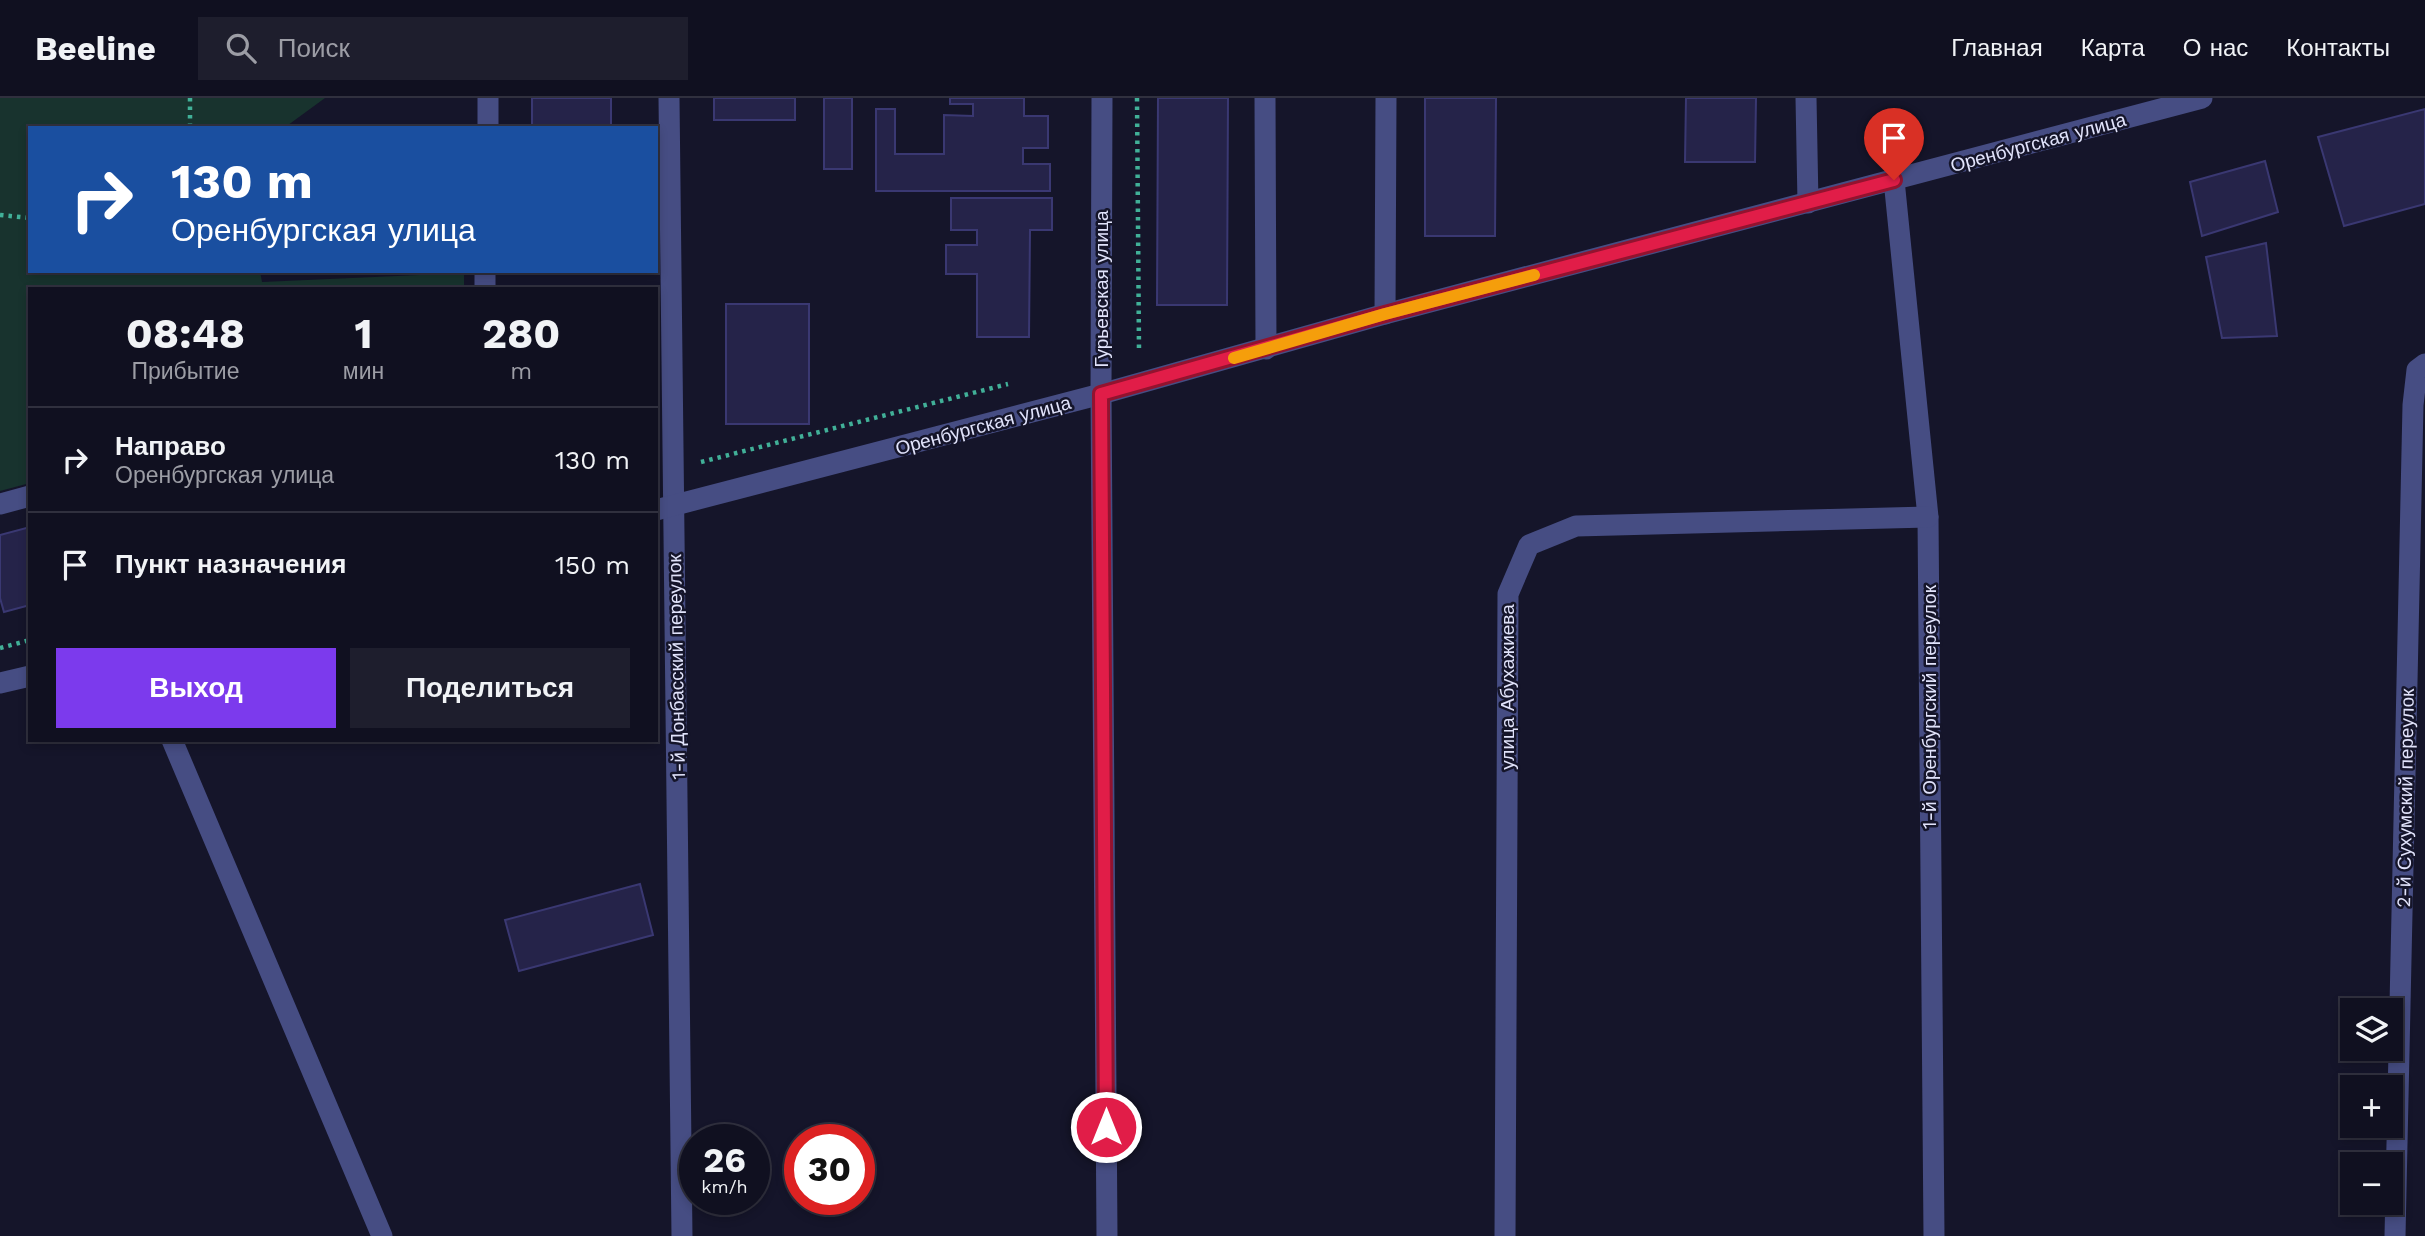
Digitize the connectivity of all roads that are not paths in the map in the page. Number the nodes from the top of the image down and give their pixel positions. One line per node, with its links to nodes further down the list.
1 (488, 98): 9 (street)
2 (669, 98): 18 (street, 1-й Донбасский переулок)
3 (1102, 98): 15 (street, Гурьевская улица)
4 (1265, 98): 13 (street)
5 (1386, 98): 12 (street)
6 (1806, 98): 11 (street)
7 (2202, 98): 8 (street, Оренбургская улица)
8 (2174, 102): 10 (street, Оренбургская улица)
9 (488, 126)
10 (1894, 180): 11 (street, Оренбургская улица); 19 (street, 1-й Оренбургский переулок)
11 (1808, 203): 12 (street, Оренбургская улица)
12 (1385, 314): 13 (street, Оренбургская улица)
13 (1266, 349): 15 (street, Оренбургская улица)
14 (2425, 365): 28 (street, 2-й Сухумский переулок)
15 (1101, 394): 18 (street, Оренбургская улица); 25 (street, Гурьевская улица)
16 (28, 497): 17 (street)
17 (0, 504)
18 (665, 507): 24 (street, 1-й Донбасский переулок)
19 (1928, 517): 26 (street, улица Абухажиева); 27 (street, 1-й Оренбургский переулок)
20 (28, 676): 21 (street)
21 (0, 683)
22 (173, 742): 23 (street)
23 (382, 1236)
24 (682, 1236)
25 (1107, 1236)
26 (1505, 1236)
27 (1934, 1236)
28 (2395, 1236)

